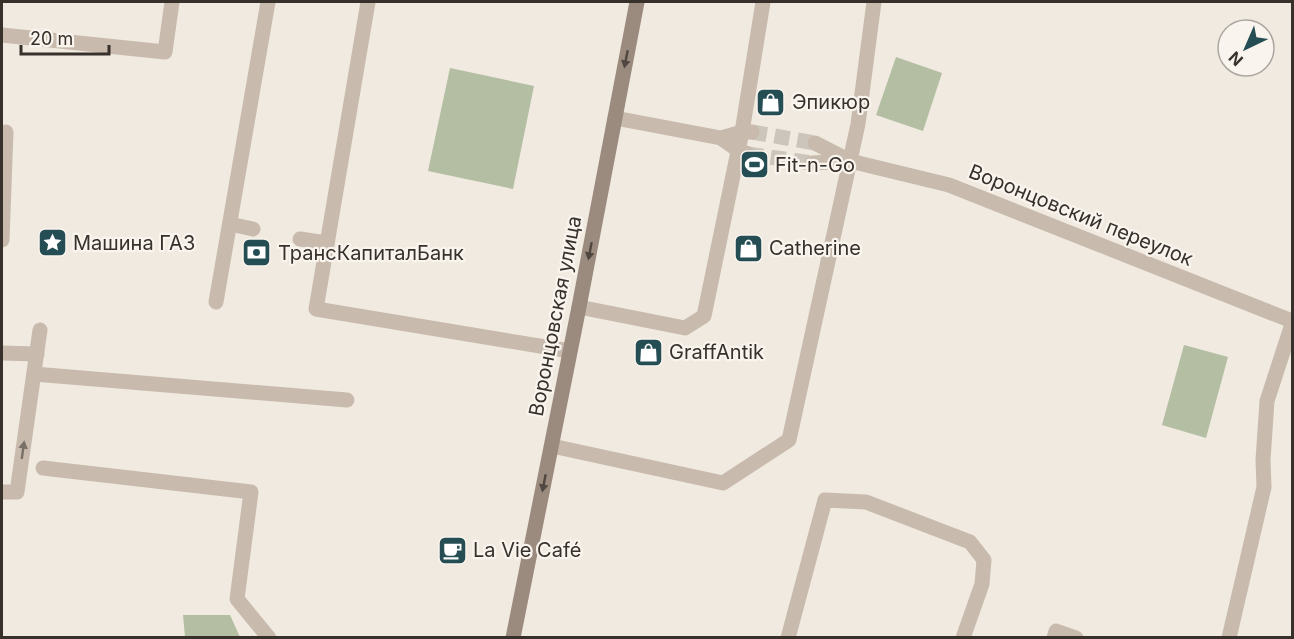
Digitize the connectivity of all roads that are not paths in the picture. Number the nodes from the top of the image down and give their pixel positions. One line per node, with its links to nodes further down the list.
1 (172, 2): 7 (street)
2 (268, 2): 16 (street)
3 (368, 2): 20 (street)
4 (637, 2): 8 (main road, Воронцовская улица, one-way to 8)
5 (763, 2): 10 (street)
6 (874, 2): 14 (street)
7 (2, 35)
8 (615, 118): 11 (street); 22 (main road, Воронцовская улица, one-way to 22)
9 (6, 132): 19 (street)
10 (747, 132): 11 (street); 13 (street)
11 (722, 138): 13 (street)
12 (815, 143): 14 (street, Воронцовский переулок)
13 (743, 152): 22 (street)
14 (850, 161): 15 (street, Воронцовский переулок); 23 (street, Воронцовский переулок); 30 (street)
15 (812, 163)
16 (230, 224): 17 (street); 21 (street)
17 (253, 229)
18 (300, 239): 20 (street)
19 (2, 240)
20 (327, 243): 25 (street)
21 (216, 302)
22 (579, 307): 25 (main road, Воронцовская улица)
23 (1293, 323): 39 (street)
24 (40, 330): 27 (street)
25 (570, 351): 30 (main road, Воронцовская улица)
26 (2, 353): 27 (street)
27 (37, 354): 28 (street)
28 (34, 374): 29 (street); 32 (street, one-way to 28)
29 (347, 400)
30 (552, 446): 34 (main road, Воронцовская улица, one-way to 34)
31 (43, 468): 33 (street)
32 (2, 492)
33 (269, 638)
34 (513, 638)
35 (788, 638): 36 (street)
36 (963, 638)
37 (1054, 638): 38 (street)
38 (1076, 638)
39 (1229, 638)

